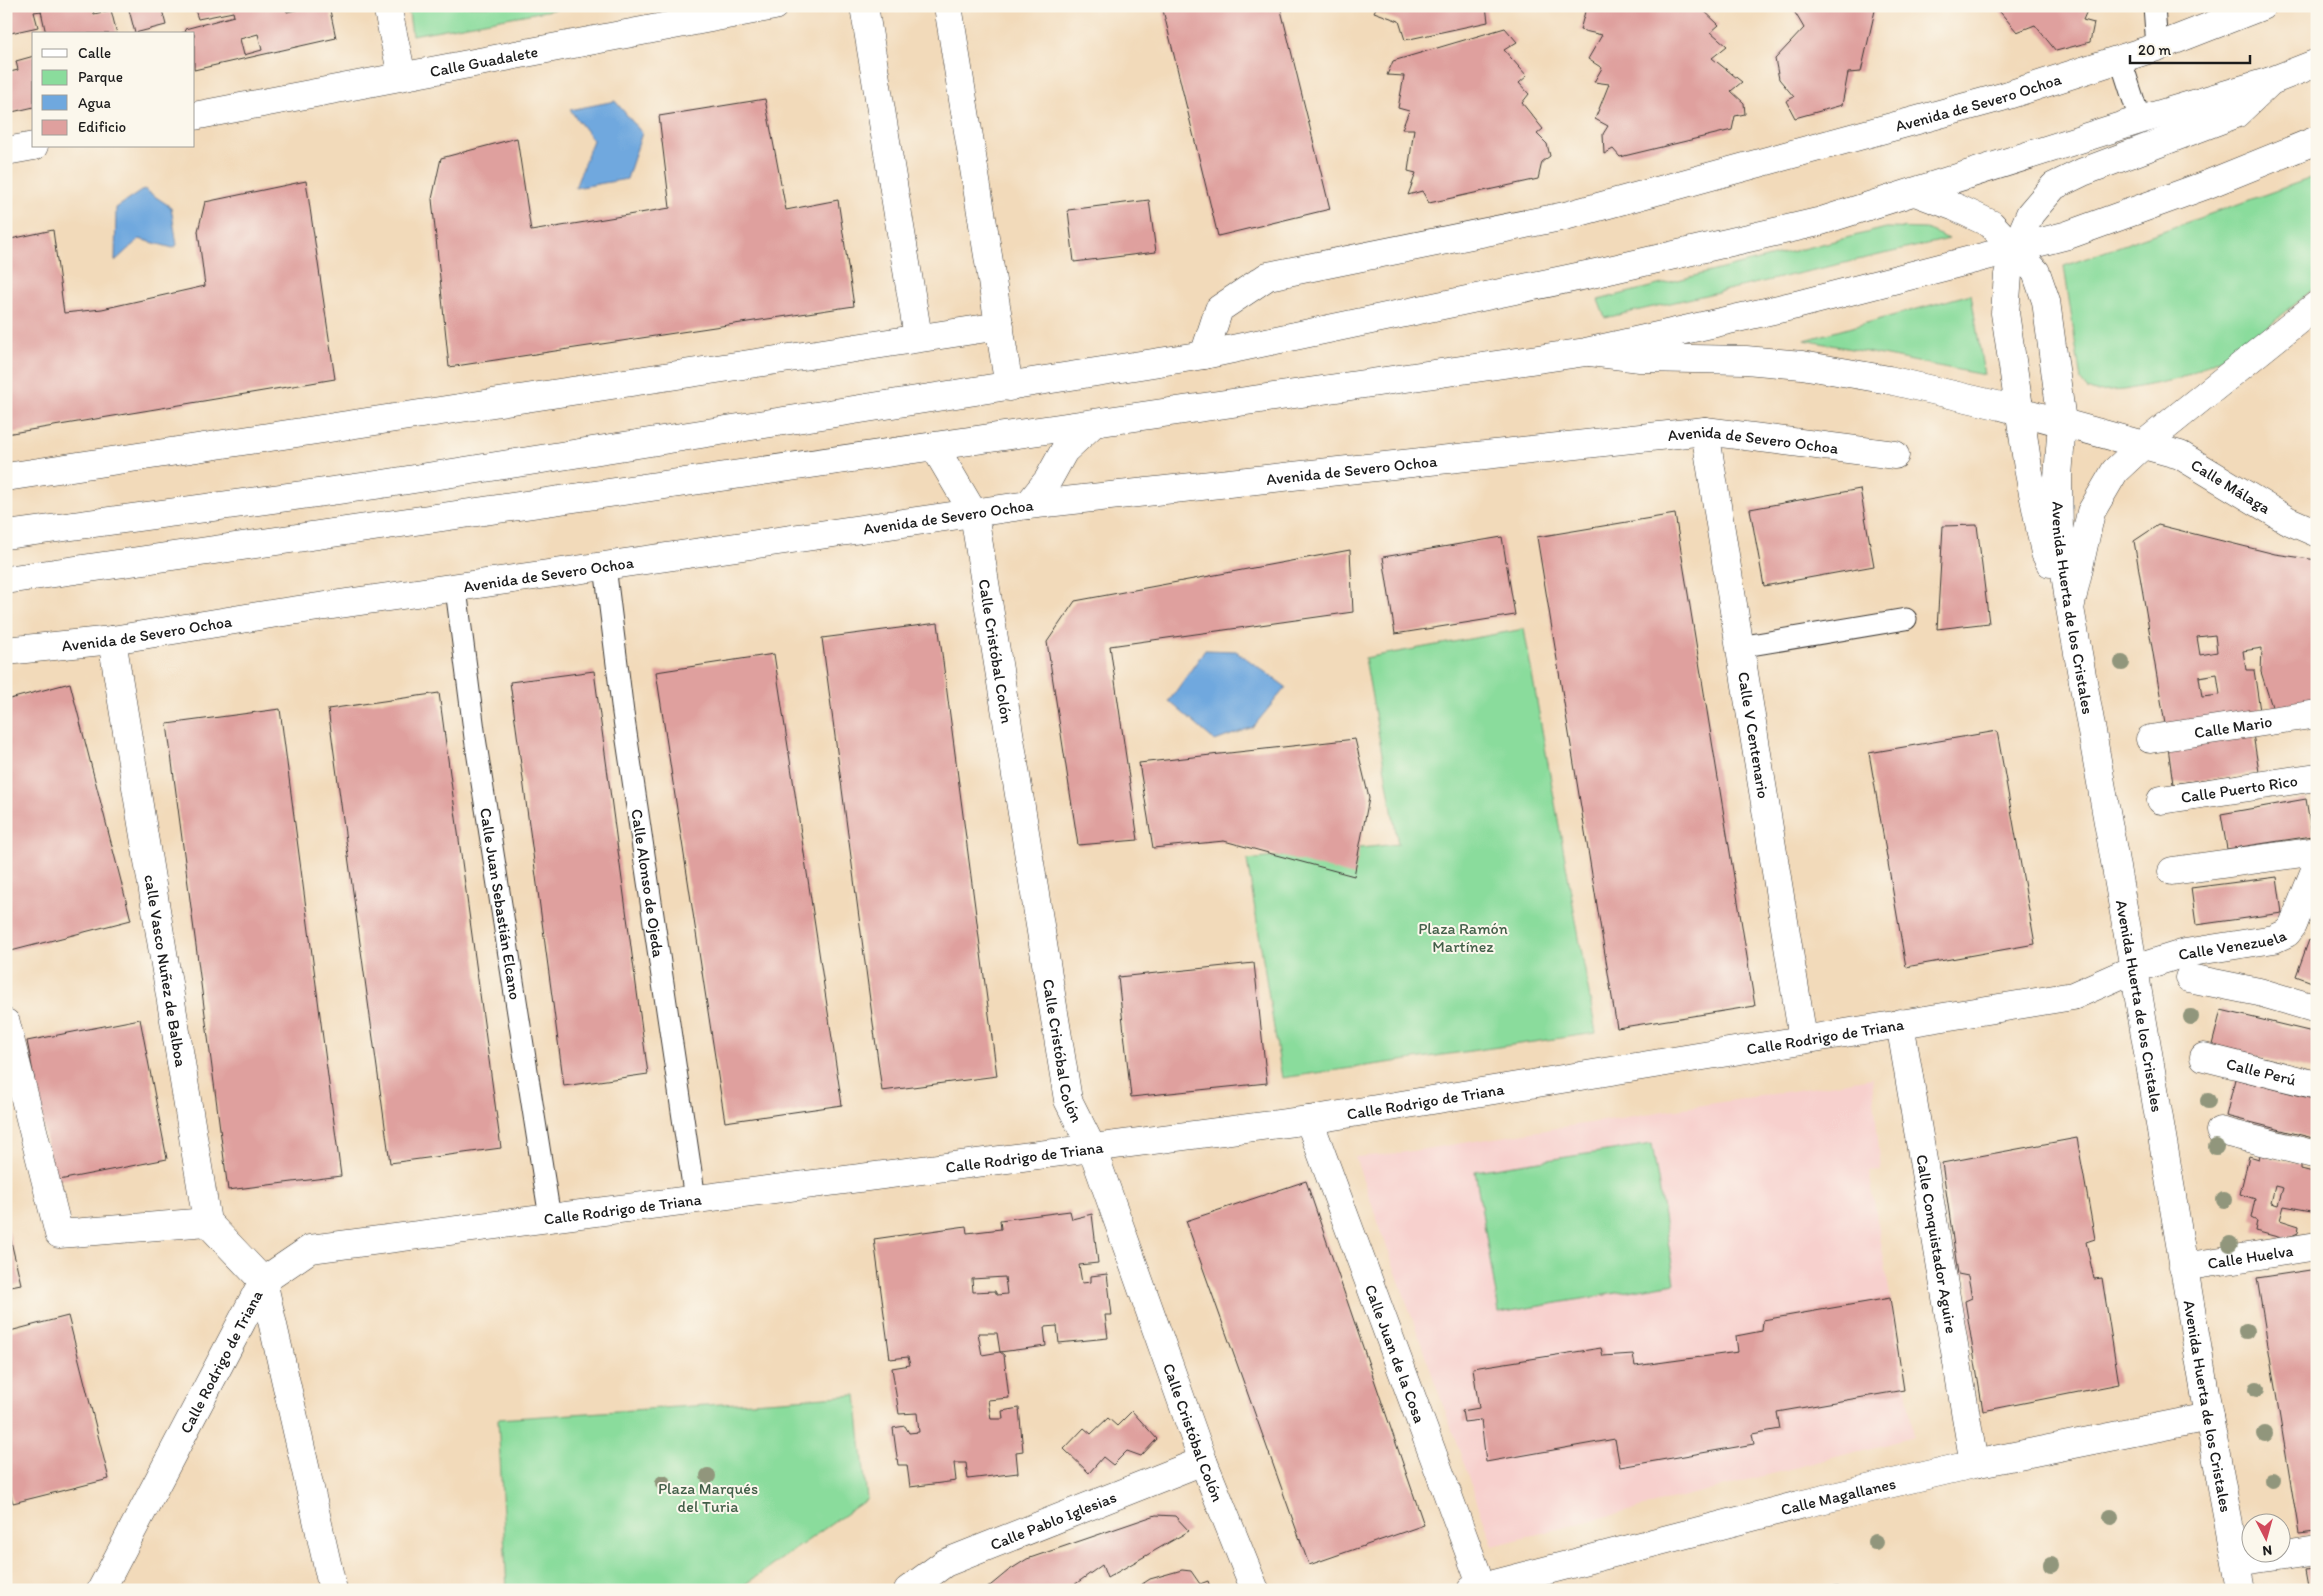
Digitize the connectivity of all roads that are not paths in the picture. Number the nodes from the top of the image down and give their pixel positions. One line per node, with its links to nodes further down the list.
1 (387, 6): 10 (street)
2 (774, 6): 10 (street, Calle Guadalete)
3 (864, 6): 21 (street)
4 (948, 6): 20 (street)
5 (2154, 6): 7 (lane)
6 (2262, 6): 7 (street, Avenida de Severo Ochoa)
7 (2157, 47): 8 (street, Avenida de Severo Ochoa)
8 (2120, 58): 13 (lane); 23 (street, Avenida de Severo Ochoa)
9 (2317, 63): 11 (street)
10 (402, 76): 12 (street, Calle Guadalete)
11 (2271, 81): 13 (street); 18 (street)
12 (195, 116)
13 (2140, 120): 17 (street)
14 (2317, 140): 18 (street)
15 (32, 146): 16 (street)
16 (6, 151)
17 (1915, 192): 18 (street); 23 (street)
18 (2015, 249): 22 (street); 25 (street); 26 (street, Avenida Huerta de los Cristales)
19 (2317, 305): 29 (street)
20 (1000, 326): 21 (street); 24 (street)
21 (918, 337): 32 (street)
22 (1586, 352): 25 (street); 27 (street)
23 (1204, 355): 24 (street)
24 (1009, 387): 36 (street)
25 (2019, 411): 26 (street); 40 (street)
26 (2062, 422): 29 (street); 40 (street, Avenida Huerta de los Cristales)
27 (1094, 423): 30 (street); 33 (street)
28 (1705, 431): 31 (street, Avenida de Severo Ochoa); 33 (street, Avenida de Severo Ochoa); 43 (street, Calle V Centenario)
29 (2144, 444): 35 (street, Calle Málaga); 40 (street)
30 (934, 446): 34 (street); 38 (street)
31 (1895, 455)
32 (6, 477)
33 (1028, 505): 34 (street, Avenida de Severo Ochoa)
34 (974, 514): 37 (street, Avenida de Severo Ochoa); 63 (street, Calle Cristóbal Colón)
35 (2317, 533)
36 (6, 535)
37 (605, 566): 39 (street, Avenida de Severo Ochoa); 65 (lane, Calle Alonso de Ojeda)
38 (6, 580)
39 (456, 589): 42 (street, Avenida de Severo Ochoa); 66 (lane, Calle Juan Sebastián Elcano)
40 (2070, 608): 53 (street, Avenida Huerta de los Cristales)
41 (1906, 619): 43 (lane)
42 (112, 640): 44 (street, Avenida de Severo Ochoa); 67 (street, calle Vasco Nuñez de Balboa)
43 (1740, 647): 58 (street, Calle V Centenario)
44 (6, 651)
45 (2317, 714): 46 (street, Calle Mario)
46 (2150, 739)
47 (2313, 778): 48 (street, Calle Puerto Rico)
48 (2161, 800)
49 (2317, 851): 51 (street)
50 (2317, 865): 52 (street, Calle Venezuela)
51 (2172, 871)
52 (2307, 920): 53 (street, Calle Venezuela)
53 (2134, 969): 57 (street, Calle Rodrigo de Triana); 69 (street, Avenida Huerta de los Cristales)
54 (2189, 978): 55 (street)
55 (2317, 1009)
56 (6, 1023): 67 (street)
57 (1900, 1023): 58 (street, Calle Rodrigo de Triana); 73 (street, Calle Conquistador Aguire)
58 (1803, 1039): 61 (street, Calle Rodrigo de Triana)
59 (2204, 1058): 60 (street, Calle Perú)
60 (2317, 1085)
61 (1309, 1120): 63 (street, Calle Rodrigo de Triana); 76 (street, Calle Juan de la Cosa)
62 (2220, 1131): 64 (street)
63 (1092, 1148): 65 (street, Calle Rodrigo de Triana); 72 (street, Calle Cristóbal Colón)
64 (2317, 1155)
65 (694, 1200): 66 (street, Calle Rodrigo de Triana)
66 (550, 1218): 70 (street, Calle Rodrigo de Triana)
67 (207, 1222): 70 (street)
68 (2317, 1246): 69 (street, Calle Huelva)
69 (2183, 1267): 71 (street, Avenida Huerta de los Cristales)
70 (263, 1281): 77 (street, Calle Rodrigo de Triana); 78 (street)
71 (2209, 1417): 73 (street, Calle Magallanes); 75 (street, Avenida Huerta de los Cristales)
72 (1203, 1460): 79 (street, Calle Pablo Iglesias); 80 (street, Calle Cristóbal Colón)
73 (1974, 1464): 76 (street, Calle Magallanes)
74 (2317, 1550): 75 (street)
75 (2237, 1562): 81 (street, Avenida Huerta de los Cristales)
76 (1477, 1588)
77 (101, 1590)
78 (333, 1590)
79 (908, 1590)
80 (1255, 1590)
81 (2241, 1590)

